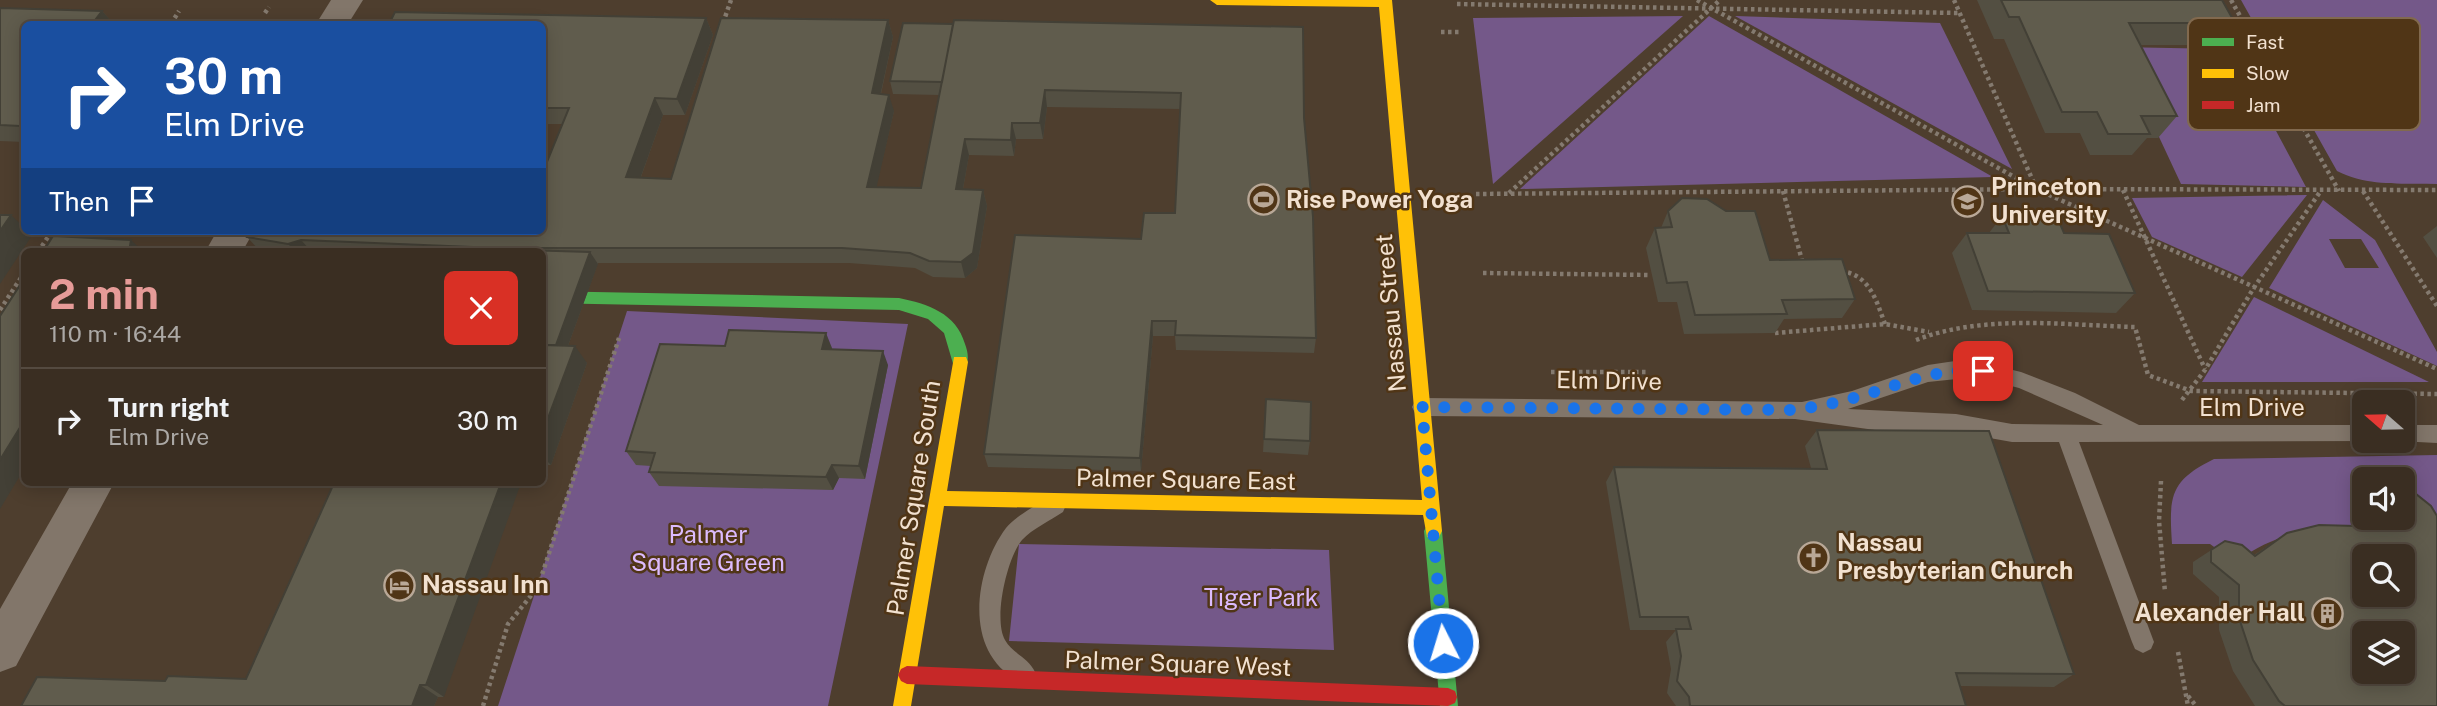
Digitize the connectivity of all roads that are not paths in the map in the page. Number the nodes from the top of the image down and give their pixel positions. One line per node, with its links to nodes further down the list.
1 (347, 0): 4 (street)
2 (1217, 0): 3 (street)
3 (1385, 2): 6 (street, Nassau Street)
4 (334, 21)
5 (546, 297): 14 (street, Palmer Square South)
6 (1422, 407): 7 (lane, Elm Drive); 16 (street, Nassau Street)
7 (1795, 410): 8 (lane, Elm Drive); 9 (lane, Elm Drive)
8 (2140, 431): 9 (lane, Elm Drive); 11 (lane, Elm Drive)
9 (2065, 432): 17 (lane)
10 (2437, 433): 12 (lane)
11 (2352, 434)
12 (2415, 434)
13 (92, 486): 18 (street)
14 (940, 498): 15 (street, Palmer Square East); 19 (street, Palmer Square South)
15 (1063, 500): 16 (street, Palmer Square East); 20 (lane)
16 (1431, 508): 21 (street, Nassau Street)
17 (2143, 642)
18 (0, 651)
19 (907, 676): 20 (street, Palmer Square West); 22 (street, Palmer Square South)
20 (1036, 681): 21 (street, Palmer Square West)
21 (1448, 701)
22 (902, 706)

